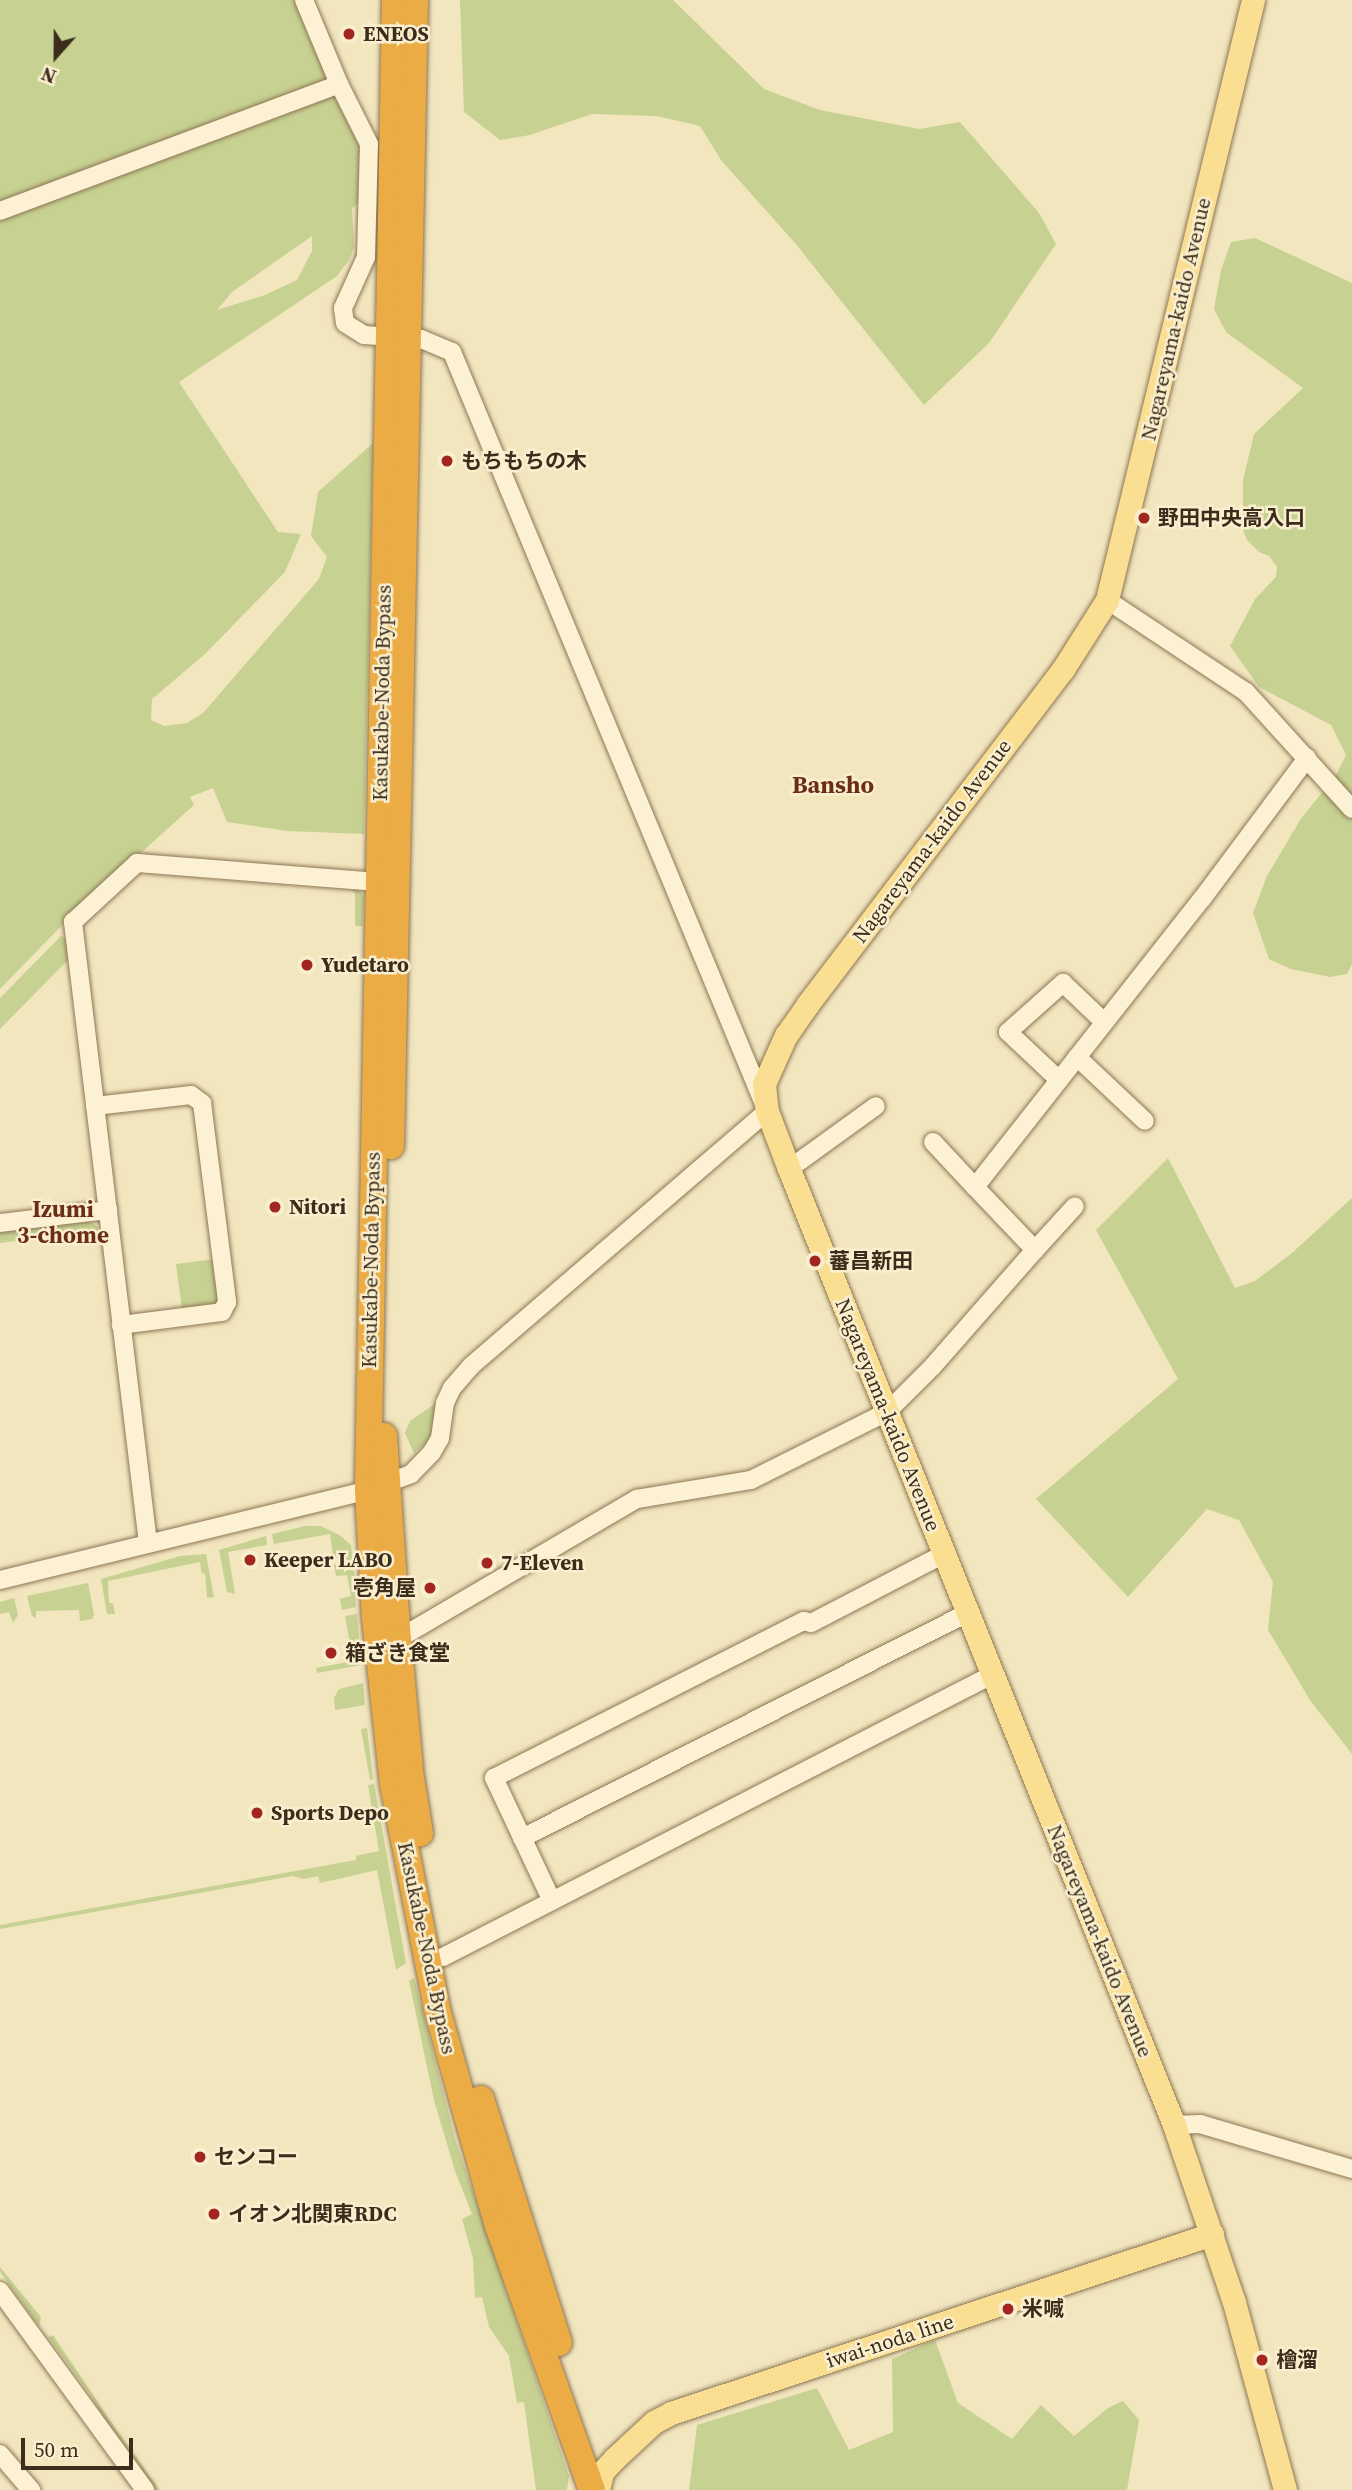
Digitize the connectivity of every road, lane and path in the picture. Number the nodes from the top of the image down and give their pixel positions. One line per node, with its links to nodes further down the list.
1 (304, 0): 5 (street)
2 (395, 0): 7 (highway, Kasukabe-Noda Bypass)
3 (415, 0): 7 (highway, Kasukabe-Noda Bypass)
4 (1253, 0): 8 (main road, Nagareyama-kaido Avenue)
5 (339, 84): 6 (street); 7 (street)
6 (0, 211)
7 (398, 337): 11 (highway, Kasukabe-Noda Bypass); 17 (street); 28 (highway, Kasukabe-Noda Bypass)
8 (1107, 600): 9 (street); 17 (main road, Nagareyama-kaido Avenue)
9 (1307, 758): 10 (street); 12 (street)
10 (1352, 809)
11 (378, 882): 15 (street); 28 (highway, Kasukabe-Noda Bypass)
12 (1104, 1021): 13 (street); 14 (street)
13 (1077, 1057): 14 (street); 18 (street)
14 (1059, 1080): 21 (street)
15 (95, 1106): 23 (street); 26 (street)
16 (876, 1106): 20 (street)
17 (767, 1111): 20 (main road, Nagareyama-kaido Avenue); 28 (street)
18 (1145, 1121)
19 (933, 1142): 21 (street)
20 (789, 1169): 27 (main road, Nagareyama-kaido Avenue)
21 (975, 1187): 25 (street)
22 (1074, 1206): 25 (street)
23 (108, 1210): 24 (street); 26 (street)
24 (0, 1223)
25 (1035, 1250): 27 (street)
26 (121, 1325): 29 (street)
27 (887, 1412): 30 (main road, Nagareyama-kaido Avenue); 33 (street)
28 (377, 1487): 29 (street); 33 (highway, Kasukabe-Noda Bypass); 43 (highway, Kasukabe-Noda Bypass)
29 (148, 1542): 31 (street)
30 (944, 1554): 32 (main road, Nagareyama-kaido Avenue); 35 (street)
31 (0, 1580)
32 (967, 1613): 34 (main road, Nagareyama-kaido Avenue); 35 (street)
33 (398, 1639): 37 (highway, Kasukabe-Noda Bypass)
34 (992, 1675): 36 (street); 38 (main road, Nagareyama-kaido Avenue)
35 (522, 1838): 36 (street)
36 (551, 1899): 37 (street)
37 (443, 1957): 43 (highway, Kasukabe-Noda Bypass)
38 (1174, 2125): 39 (street); 40 (main road, Nagareyama-kaido Avenue)
39 (1352, 2169)
40 (1212, 2234): 43 (main road, iwai-noda line); 46 (main road, Nagareyama-kaido Avenue)
41 (3, 2302): 45 (street)
42 (0, 2454): 44 (street)
43 (600, 2486)
44 (31, 2490)
45 (145, 2490)
46 (1284, 2490)

